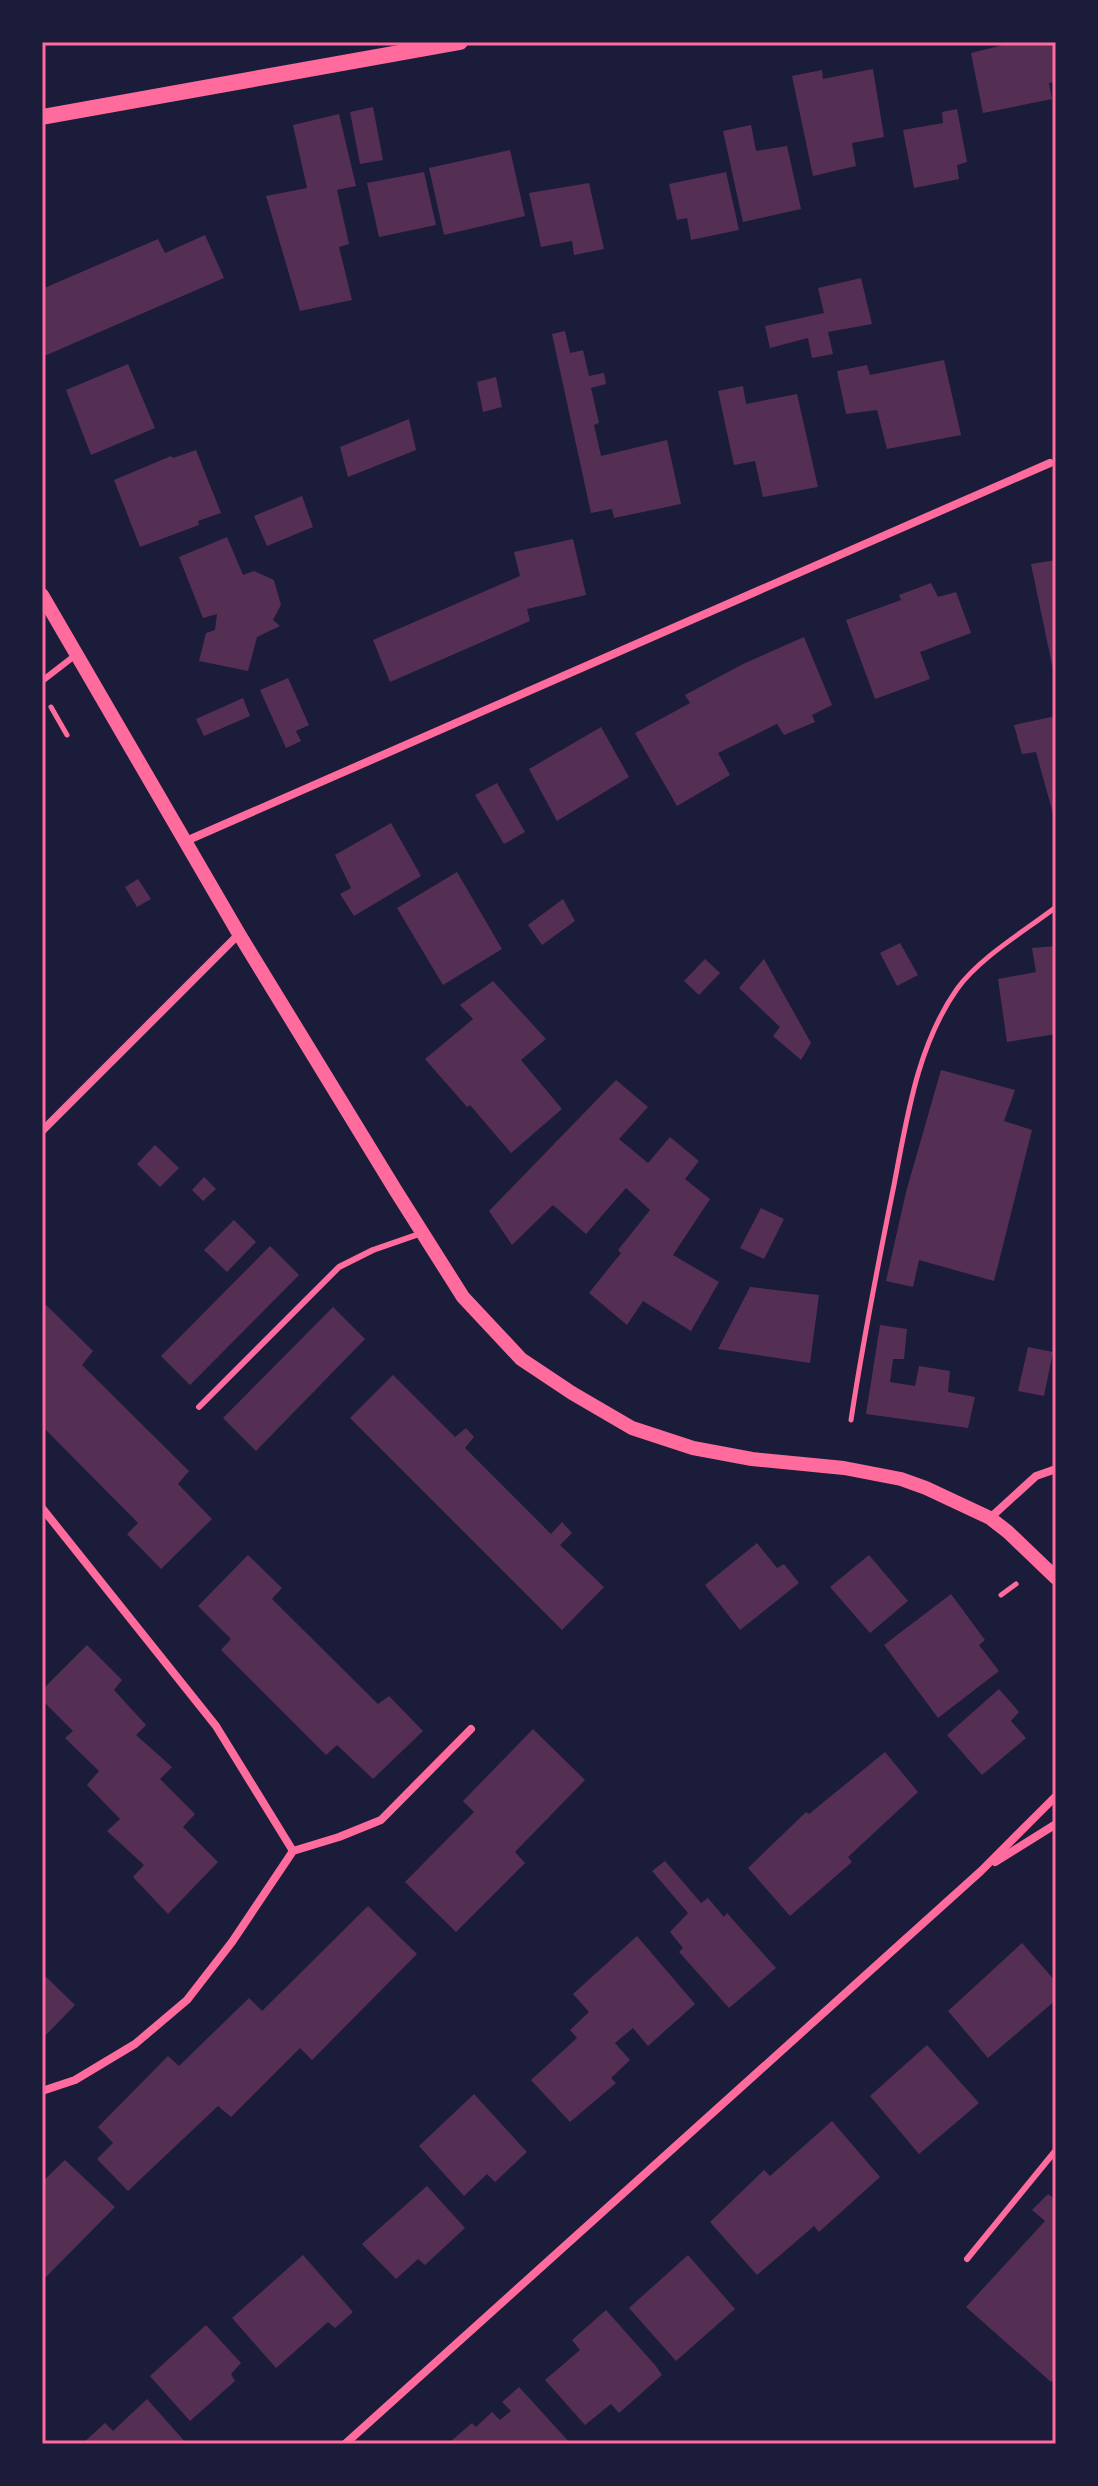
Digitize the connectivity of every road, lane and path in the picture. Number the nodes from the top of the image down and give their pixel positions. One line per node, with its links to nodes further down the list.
1 (460, 42): 2 (main road)
2 (42, 117)
3 (1050, 463): 9 (street)
4 (42, 595): 5 (street)
5 (77, 654): 6 (lane); 9 (street)
6 (42, 681)
7 (48, 703): 8 (path)
8 (67, 735)
9 (186, 841): 11 (street)
10 (1056, 907): 15 (path)
11 (239, 934): 12 (street); 13 (street)
12 (42, 1131)
13 (422, 1233): 14 (lane); 18 (street)
14 (199, 1407)
15 (851, 1420)
16 (1056, 1469): 18 (street)
17 (42, 1508): 27 (street)
18 (990, 1518): 19 (street)
19 (1042, 1564): 20 (street); 22 (street)
20 (1056, 1578)
21 (1020, 1581): 23 (path)
22 (1056, 1591)
23 (1001, 1595)
24 (471, 1729): 27 (street)
25 (1056, 1796): 28 (street)
26 (1056, 1824): 28 (street)
27 (293, 1851): 29 (street)
28 (981, 1871): 32 (street)
29 (42, 2091)
30 (1056, 2150): 31 (lane)
31 (967, 2259)
32 (345, 2444)

